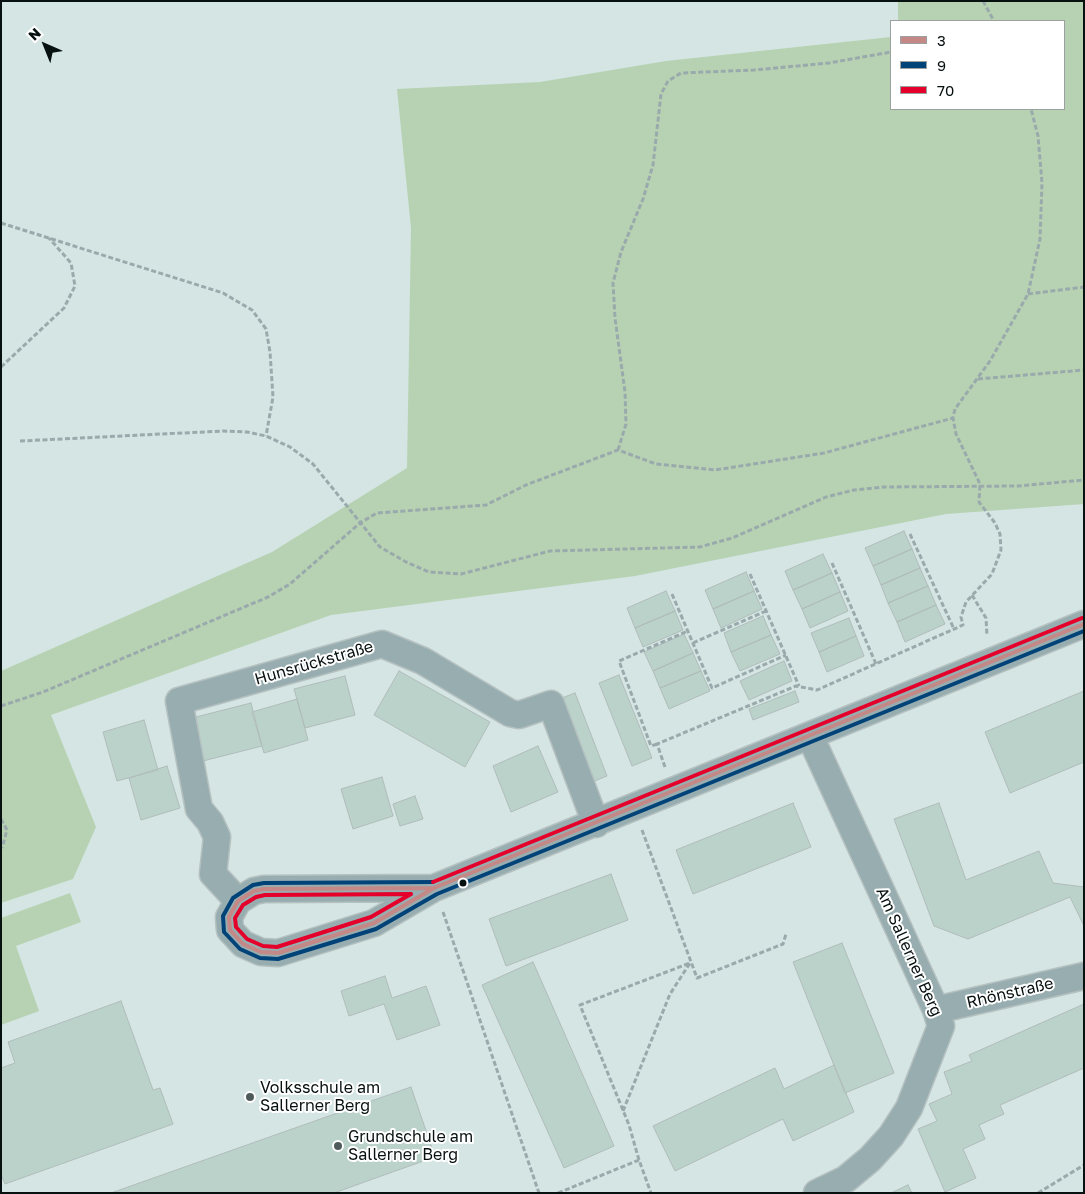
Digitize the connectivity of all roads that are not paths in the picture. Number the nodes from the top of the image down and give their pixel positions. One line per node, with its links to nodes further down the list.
1 (1084, 624): 2 (street)
2 (810, 736): 3 (street); 7 (street, Am Sallerner Berg)
3 (596, 824): 4 (street); 5 (street, Hunsrückstraße)
4 (434, 888): 5 (street); 5 (street)
5 (238, 900)
6 (1084, 976): 7 (street, Rhönstraße)
7 (936, 1010): 8 (street, Am Sallerner Berg)
8 (816, 1193)

